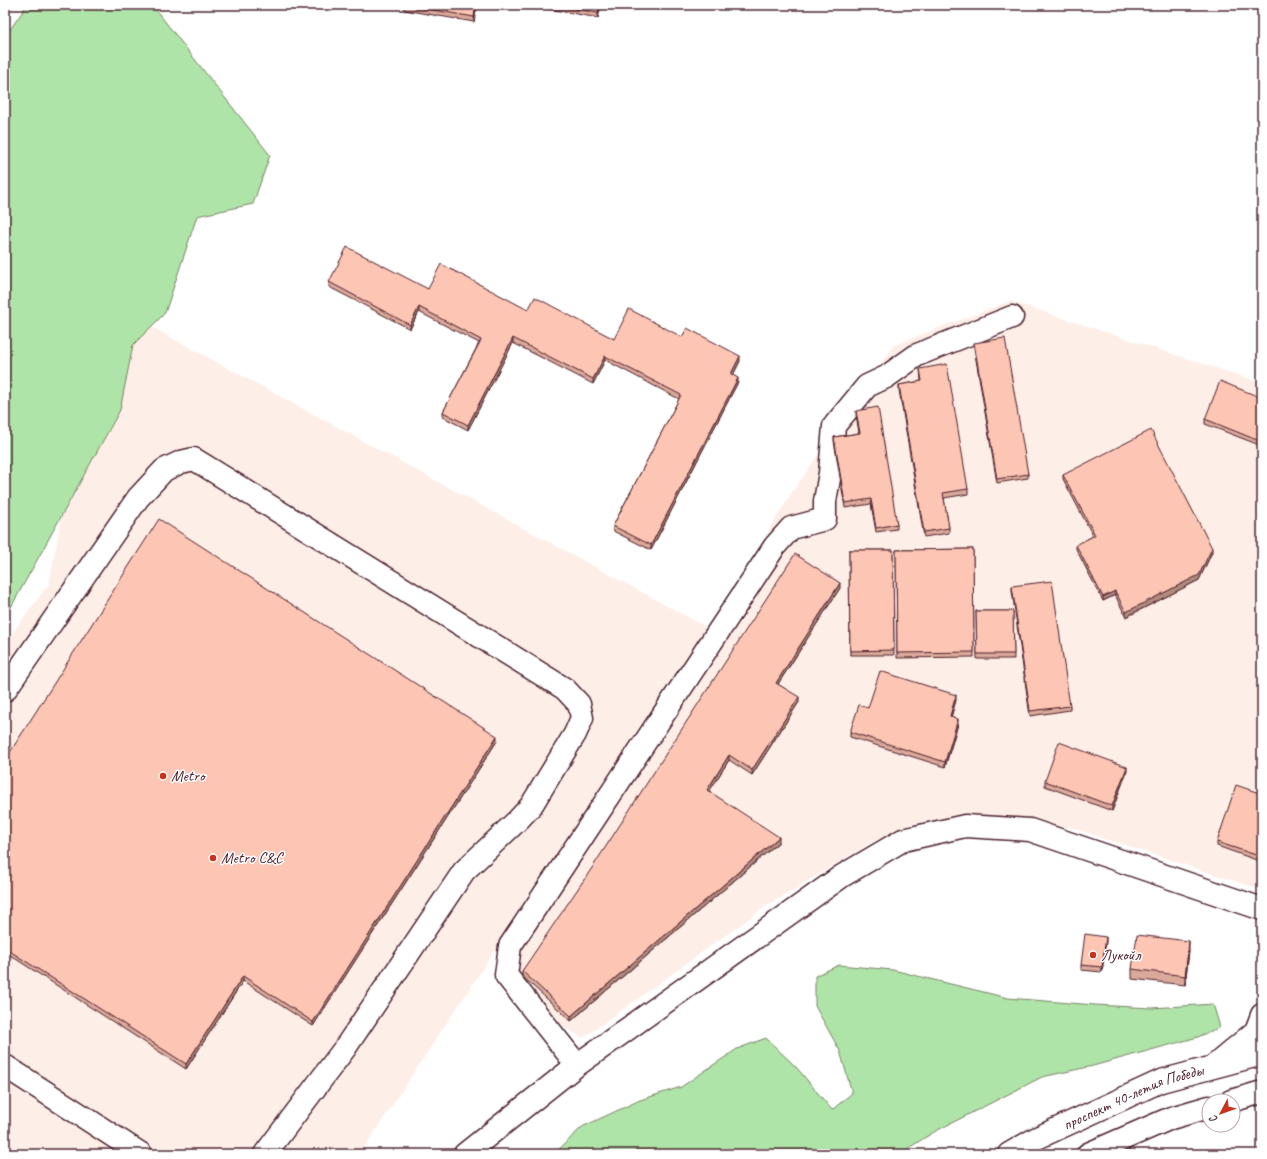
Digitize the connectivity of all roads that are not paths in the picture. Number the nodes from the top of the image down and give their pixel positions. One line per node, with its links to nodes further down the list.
1 (1012, 317): 6 (main road)
2 (5, 690): 13 (main road)
3 (1262, 909): 6 (main road)
4 (1262, 1015): 8 (main road)
5 (1262, 1054): 8 (main road, проспект 40-летия Победы)
6 (577, 1065): 14 (main road)
7 (5, 1066): 12 (main road)
8 (1214, 1066): 15 (main road, проспект 40-летия Победы)
9 (1262, 1092): 10 (main road)
10 (1241, 1098)
11 (1201, 1109): 16 (main road, проспект 40-летия Победы)
12 (141, 1154)
13 (265, 1154)
14 (465, 1154)
15 (1009, 1154)
16 (1088, 1154)

